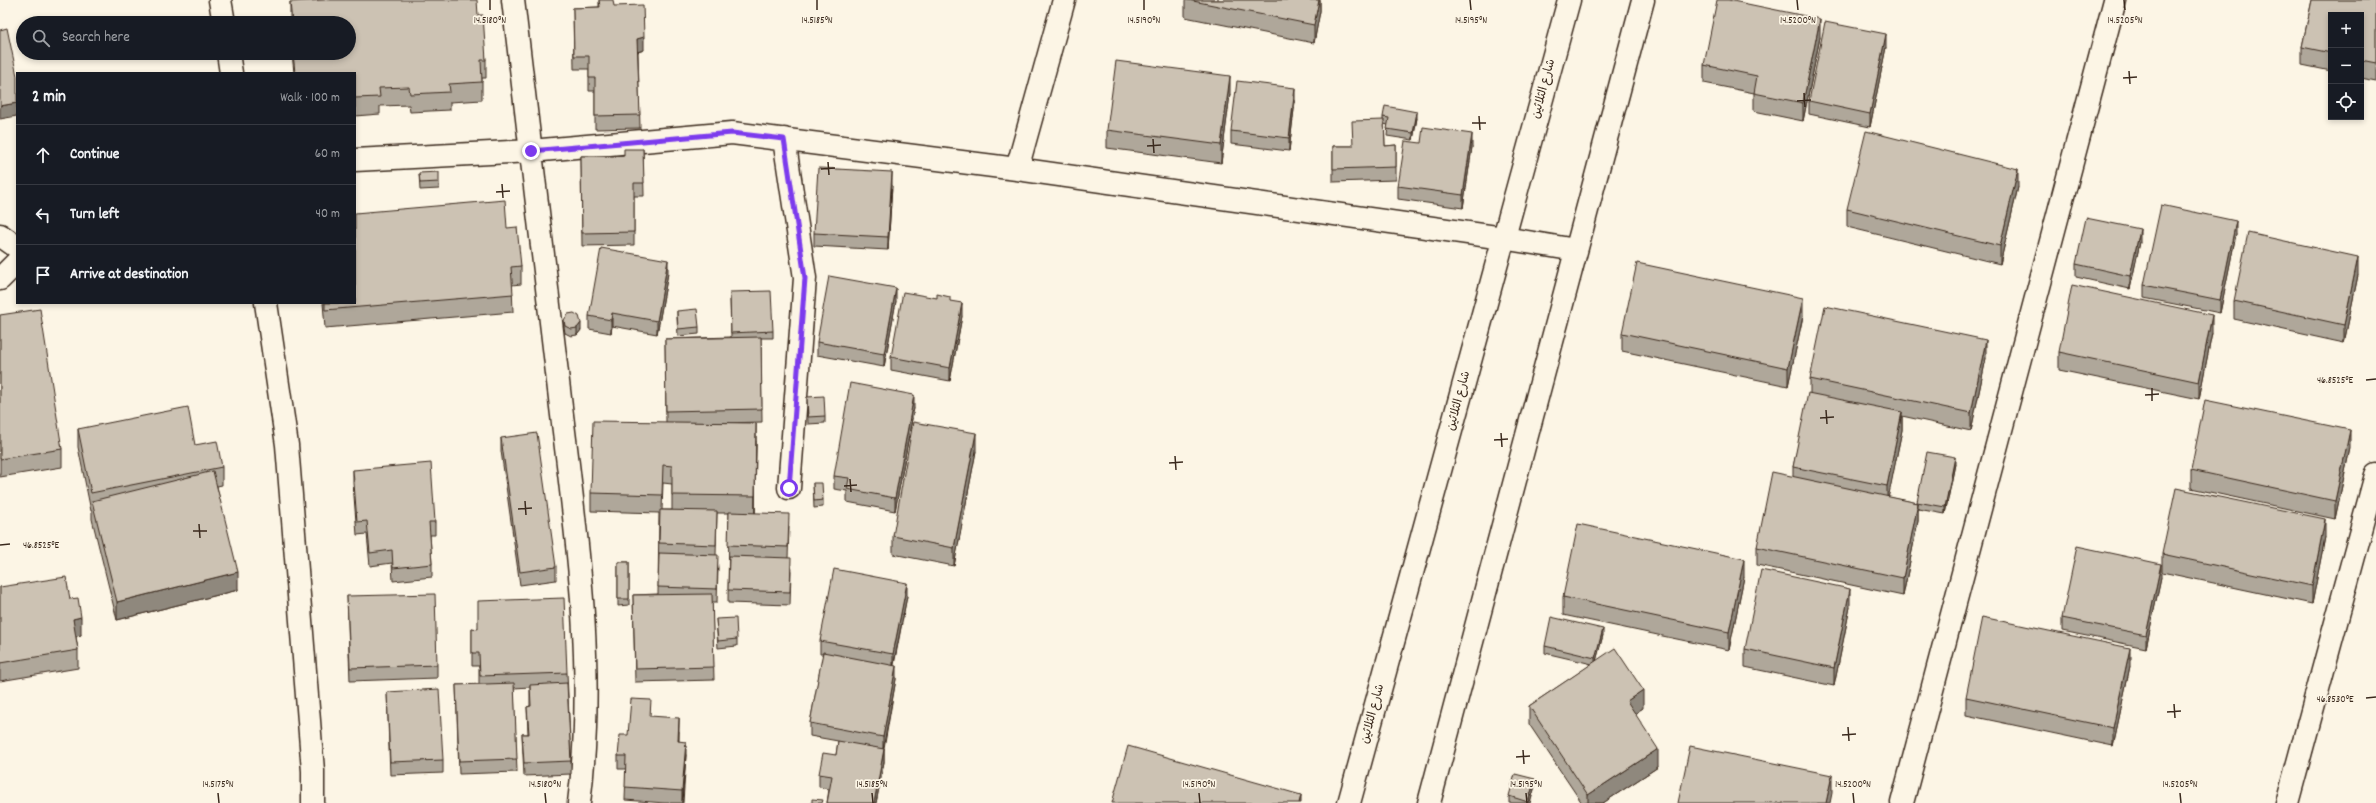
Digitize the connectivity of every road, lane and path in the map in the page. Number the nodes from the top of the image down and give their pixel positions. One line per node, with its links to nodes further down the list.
1 (220, 0): 7 (street)
2 (513, 0): 11 (street)
3 (1064, 0): 13 (street)
4 (1569, 0): 15 (street, شارع الثلاثين)
5 (1643, 0): 17 (street)
6 (2115, 0): 27 (street)
7 (223, 16)
8 (229, 60): 9 (street)
9 (231, 72)
10 (784, 139): 11 (street); 13 (street); 22 (street)
11 (531, 151): 12 (street); 24 (street)
12 (356, 160)
13 (1017, 169): 15 (street)
14 (0, 235): 16 (street)
15 (1504, 238): 17 (street); 25 (street, شارع الثلاثين)
16 (16, 246)
17 (1576, 250): 26 (street)
18 (16, 263): 19 (street)
19 (0, 279)
20 (266, 304): 23 (street)
21 (2376, 475): 28 (street)
22 (789, 488)
23 (313, 803)
24 (579, 803)
25 (1348, 803)
26 (1429, 803)
27 (1902, 803)
28 (2287, 803)

